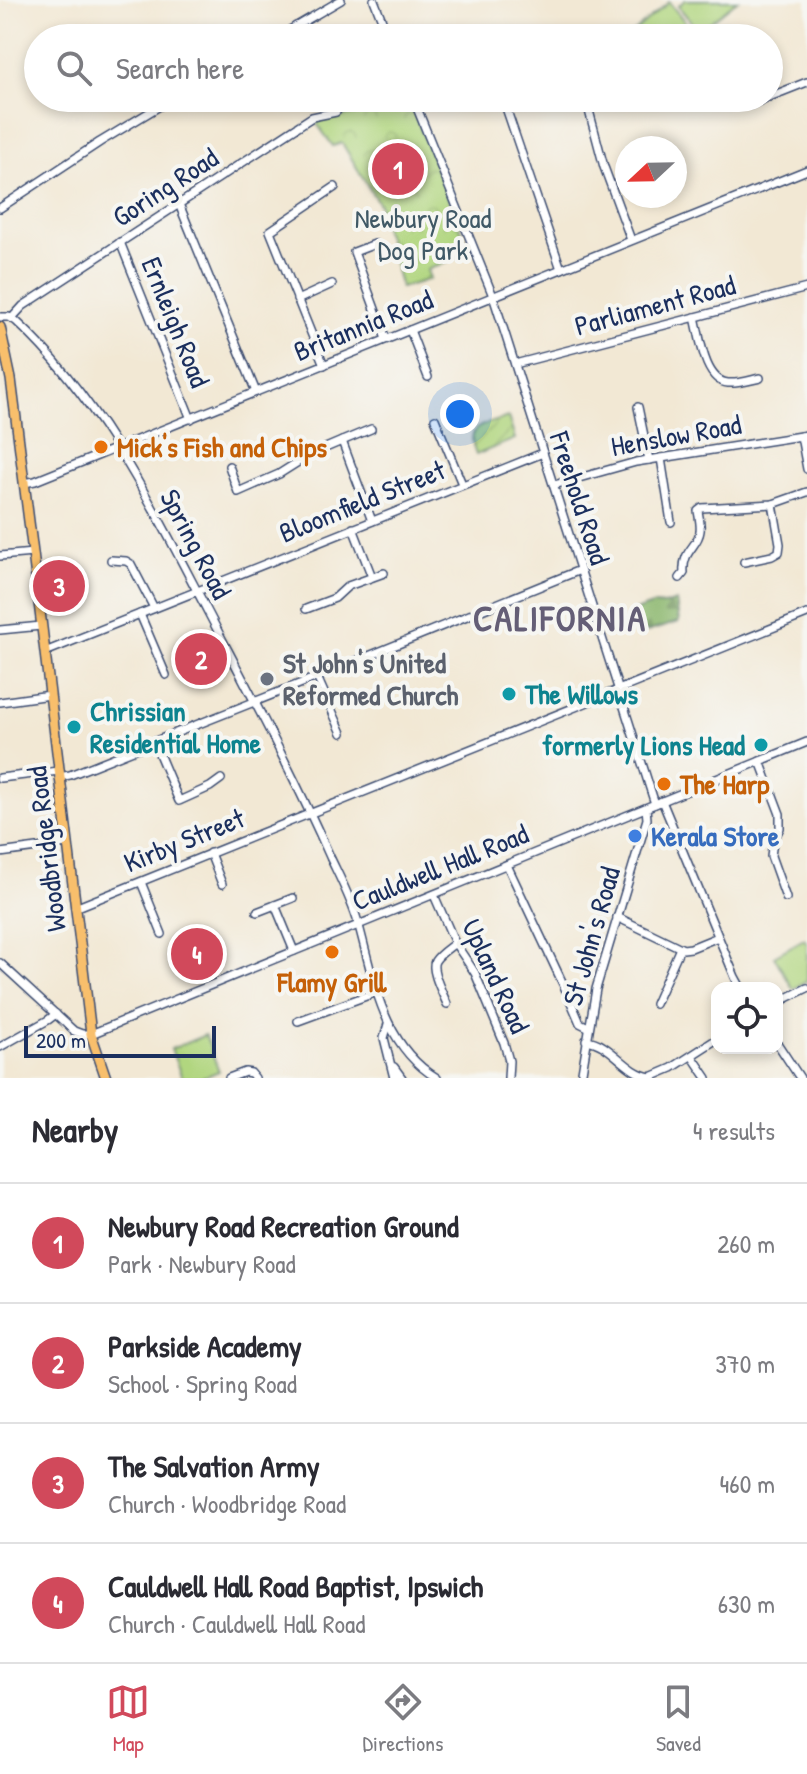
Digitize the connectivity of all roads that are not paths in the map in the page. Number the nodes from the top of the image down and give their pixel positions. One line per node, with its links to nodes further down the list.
1 (341, 0): 3 (street)
2 (374, 0): 4 (street)
3 (299, 24)
4 (383, 24)
5 (807, 82): 6 (street)
6 (783, 91)
7 (150, 112): 15 (street)
8 (336, 112): 14 (street, Goring Road)
9 (419, 112): 22 (street, Freehold Road)
10 (507, 112): 19 (street)
11 (589, 112): 16 (street)
12 (807, 170): 16 (street, Britannia Road)
13 (335, 187): 23 (street)
14 (179, 204): 17 (street, Goring Road); 34 (street)
15 (0, 208)
16 (631, 240): 19 (street, Britannia Road)
17 (120, 242): 26 (street, Goring Road); 36 (street, Ernleigh Road)
18 (375, 244): 29 (street)
19 (561, 269): 22 (street, Britannia Road)
20 (332, 284): 23 (street)
21 (807, 288): 25 (street, Parliament Road)
22 (493, 296): 28 (street, Britannia Road); 30 (street, Freehold Road)
23 (297, 300): 31 (street)
24 (0, 317): 26 (street)
25 (695, 317): 30 (street, Parliament Road); 33 (street)
26 (12, 318): 41 (street, Spring Road)
27 (0, 327): 47 (main road, Woodbridge Road)
28 (410, 330): 29 (street, Britannia Road); 32 (street)
29 (386, 339): 31 (street, Britannia Road)
30 (515, 364): 42 (street, Freehold Road)
31 (324, 365): 34 (street, Britannia Road)
32 (428, 377)
33 (760, 378)
34 (256, 392): 36 (street, Britannia Road)
35 (638, 407): 44 (street)
36 (191, 419): 41 (street, Britannia Road)
37 (435, 419): 48 (street)
38 (371, 429): 40 (street)
39 (804, 436): 43 (street, Henslow Road); 46 (street)
40 (342, 441): 45 (street); 52 (street)
41 (117, 448): 47 (street, Britannia Road); 63 (street, Spring Road)
42 (543, 453): 48 (street, Bloomfield Street); 49 (street, Freehold Road)
43 (661, 458): 44 (street, Henslow Road); 53 (street)
44 (649, 460): 49 (street, Henslow Road)
45 (229, 466)
46 (807, 469)
47 (24, 483): 55 (main road, Woodbridge Road)
48 (462, 484): 52 (street, Bloomfield Street)
49 (554, 485): 59 (street, Freehold Road)
50 (807, 492): 51 (street)
51 (773, 504): 58 (street); 61 (street)
52 (372, 521): 54 (street, Bloomfield Street)
53 (671, 522)
54 (353, 528): 62 (street); 63 (street, Bloomfield Street)
55 (33, 553): 56 (street); 68 (main road, Woodbridge Road)
56 (0, 556)
57 (111, 560): 64 (street)
58 (744, 562)
59 (580, 570): 72 (street); 73 (street, Freehold Road)
60 (384, 573): 62 (street)
61 (685, 574)
62 (372, 577): 65 (street)
63 (197, 591): 64 (street, Bloomfield Street); 75 (street, Spring Road)
64 (154, 608): 66 (street, Bloomfield Street)
65 (306, 609)
66 (140, 614): 70 (street, Bloomfield Street); 71 (street)
67 (807, 614): 73 (street, Kirby Street)
68 (41, 626): 69 (street); 70 (main road, Woodbridge Road)
69 (0, 630)
70 (45, 652): 74 (main road, Woodbridge Road)
71 (166, 675)
72 (317, 677): 75 (street); 77 (street)
73 (618, 689): 84 (street, Freehold Road); 86 (street, Kirby Street)
74 (50, 695): 76 (street); 81 (main road, Woodbridge Road)
75 (256, 701): 78 (street); 86 (street, Spring Road)
76 (0, 702)
77 (342, 733)
78 (154, 742): 81 (street); 83 (street)
79 (807, 742): 80 (street, Cauldwell Hall Road)
80 (760, 761): 84 (street, Cauldwell Hall Road); 95 (street)
81 (59, 774): 82 (street); 87 (main road, Woodbridge Road)
82 (0, 778)
83 (221, 779)
84 (658, 803): 85 (street, Cauldwell Hall Road); 102 (street, Freehold Road)
85 (646, 808): 90 (street, Cauldwell Hall Road); 99 (street, St John's Road)
86 (310, 813): 89 (street, Kirby Street); 100 (street, Spring Road)
87 (67, 844): 88 (street); 97 (main road, Woodbridge Road)
88 (0, 853)
89 (210, 853): 91 (street, Kirby Street); 92 (street)
90 (507, 865): 93 (street, Cauldwell Hall Road); 116 (street)
91 (141, 882): 97 (street, Kirby Street); 101 (street)
92 (222, 884)
93 (434, 895): 100 (street, Cauldwell Hall Road); 103 (street, Upland Road)
94 (293, 898): 96 (street)
95 (786, 898)
96 (275, 905): 98 (street); 105 (street)
97 (75, 908): 117 (main road, Woodbridge Road)
98 (257, 912)
99 (617, 917): 104 (street); 116 (street, St John's Road)
100 (359, 925): 105 (street, Cauldwell Hall Road); 109 (street, Spring Road)
101 (162, 934)
102 (718, 937): 104 (street); 107 (street, Freehold Road)
103 (455, 943): 111 (street); 130 (street, Upland Road)
104 (680, 948): 112 (street)
105 (294, 951): 117 (street, Cauldwell Hall Road)
106 (0, 963): 113 (street)
107 (738, 982)
108 (807, 988): 110 (street)
109 (377, 992): 114 (street); 115 (street, Spring Road)
110 (783, 1000)
111 (447, 1004)
112 (655, 1004)
113 (56, 1014): 117 (street); 120 (street)
114 (298, 1021)
115 (388, 1024): 123 (street); 129 (street, Spring Road)
116 (588, 1027): 118 (street, St John's Road)
117 (91, 1034): 124 (main road, Woodbridge Road)
118 (586, 1040): 122 (street); 131 (street, St John's Road)
119 (711, 1043): 122 (street)
120 (0, 1047)
121 (783, 1052): 133 (street)
122 (692, 1056): 132 (street)
123 (392, 1066): 127 (street); 128 (street)
124 (106, 1078)
125 (229, 1078): 126 (street)
126 (255, 1078)
127 (394, 1078)
128 (402, 1078)
129 (437, 1078)
130 (508, 1078)
131 (581, 1078)
132 (707, 1078)
133 (800, 1078)

